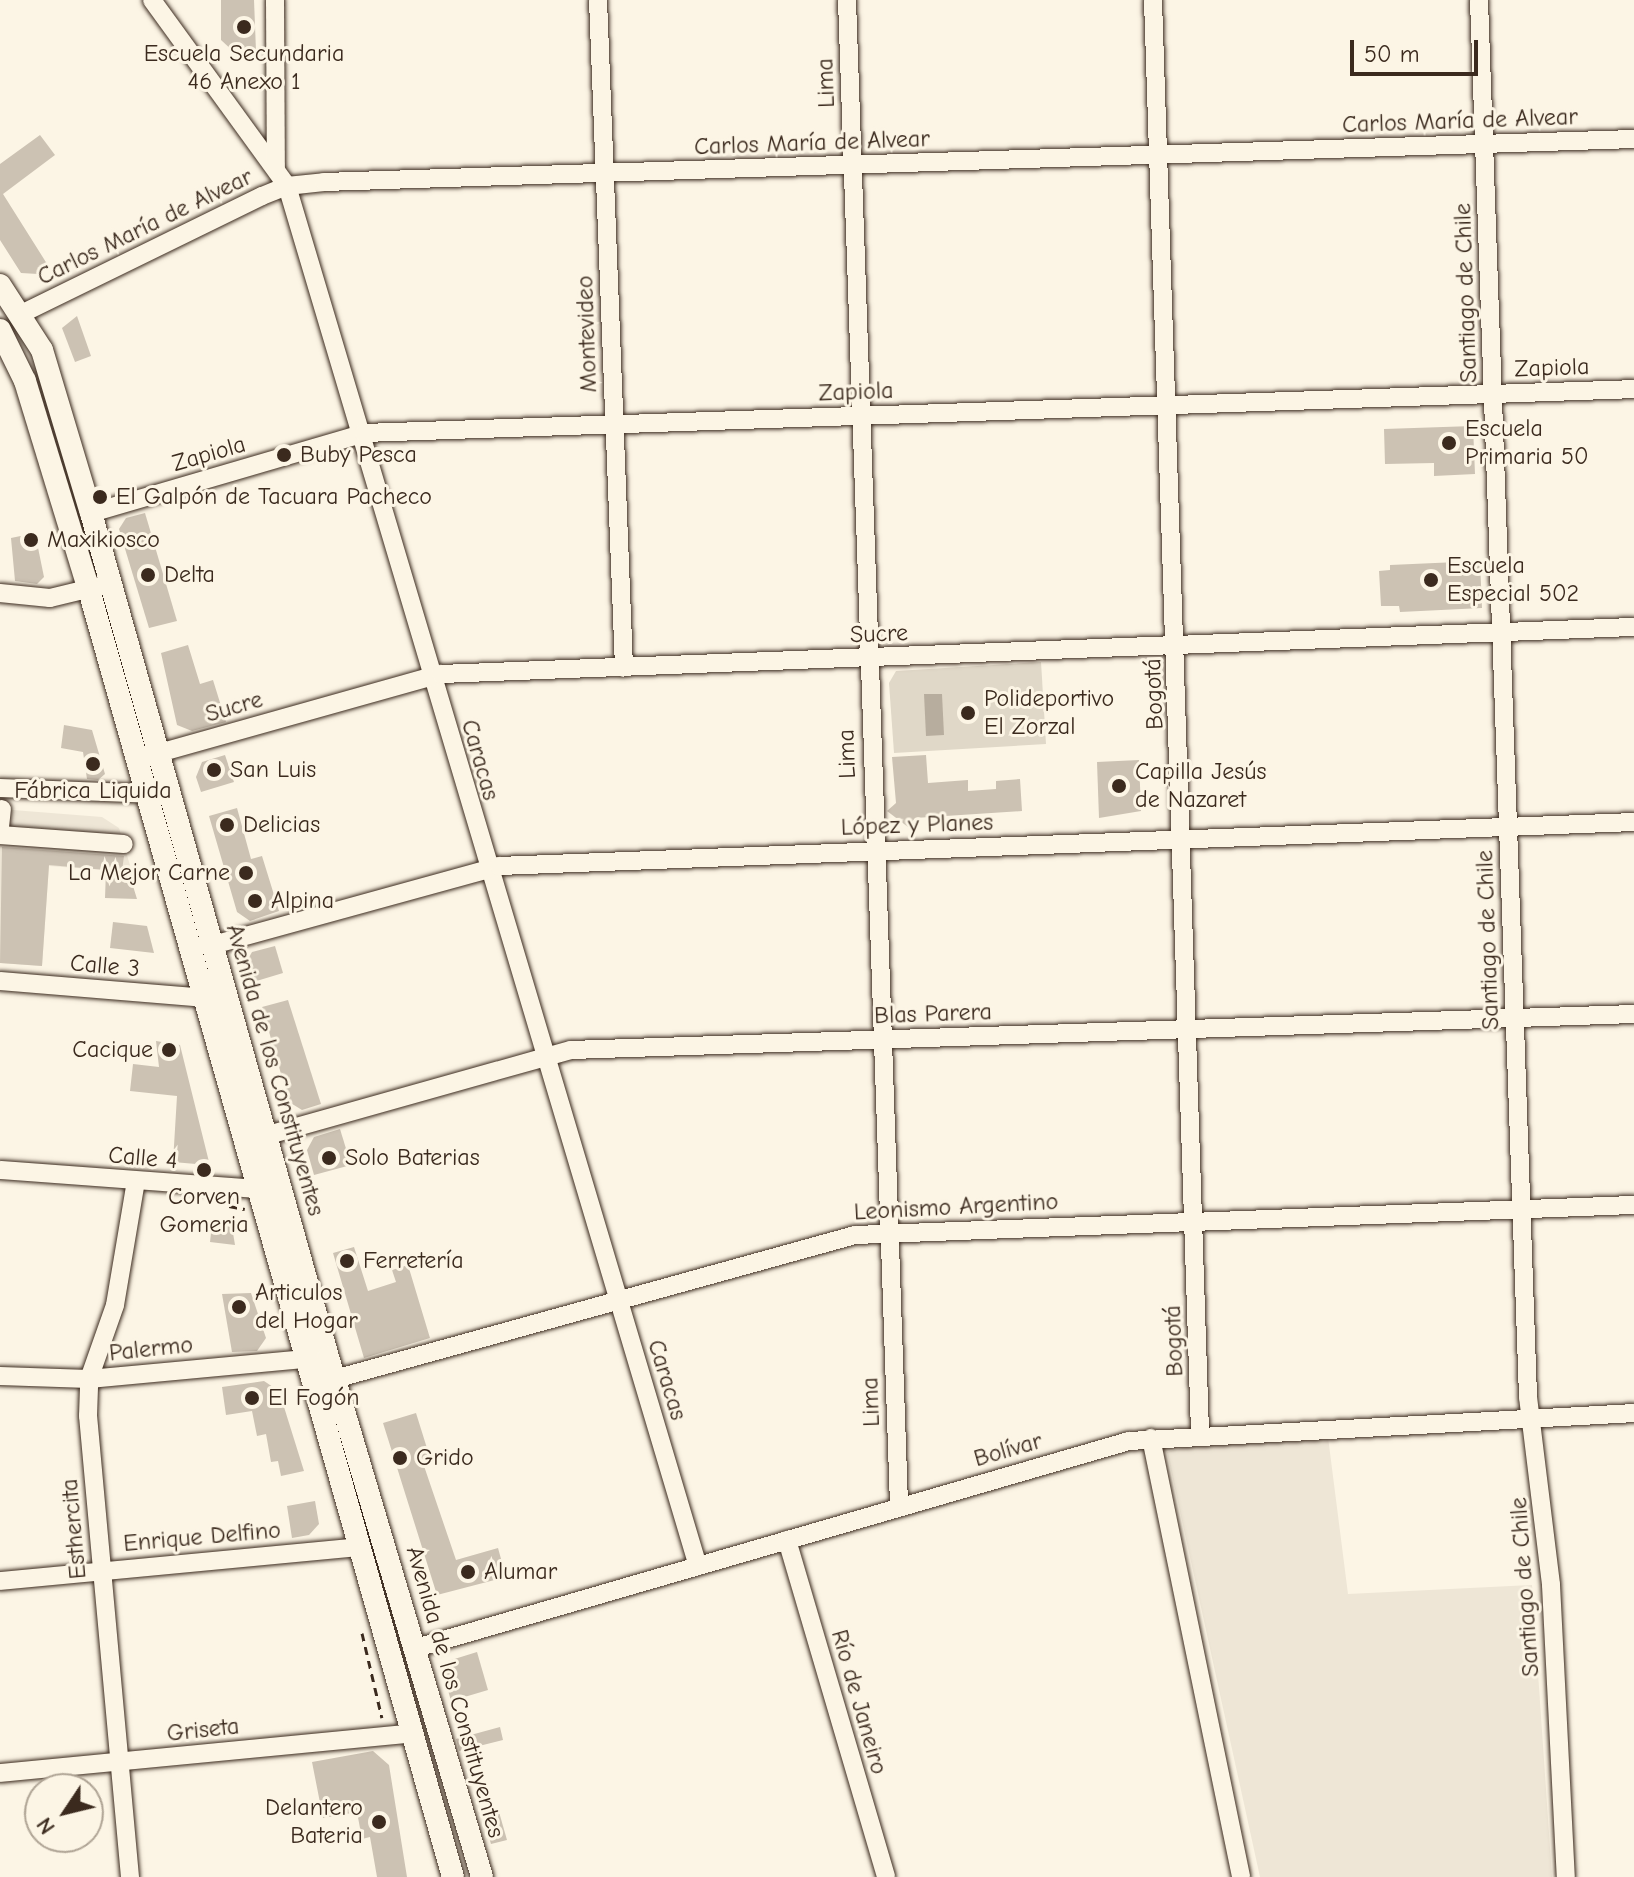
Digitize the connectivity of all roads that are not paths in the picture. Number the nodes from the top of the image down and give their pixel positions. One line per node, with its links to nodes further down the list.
1 (152, 0): 11 (street, Caracas)
2 (275, 0): 11 (street)
3 (598, 0): 12 (street, Montevideo)
4 (847, 0): 10 (street, Lima)
5 (1153, 0): 9 (street, Bogotá)
6 (1479, 0): 8 (street, Santiago de Chile)
7 (1634, 139): 8 (street, Carlos María de Alvear)
8 (1485, 144): 9 (street, Carlos María de Alvear); 19 (street, Santiago de Chile)
9 (1159, 155): 10 (street, Carlos María de Alvear); 20 (street, Bogotá)
10 (854, 166): 12 (street, Carlos María de Alvear); 21 (street, Lima)
11 (276, 168): 13 (street, Caracas)
12 (605, 174): 13 (street, Carlos María de Alvear); 22 (street, Montevideo)
13 (287, 186): 15 (street, Carlos María de Alvear); 23 (street, Caracas)
14 (0, 285): 15 (main road, Avenida de los Constituyentes)
15 (21, 314): 24 (main road, Avenida de los Constituyentes)
16 (0, 330): 17 (main road, Avenida de los Constituyentes)
17 (8, 362): 26 (main road, Avenida de los Constituyentes)
18 (1634, 389): 19 (street, Zapiola)
19 (1494, 394): 20 (street, Zapiola); 29 (street, Santiago de Chile)
20 (1170, 409): 21 (street, Zapiola); 30 (street, Bogotá)
21 (864, 416): 22 (street, Zapiola); 31 (street, Lima)
22 (615, 424): 23 (street, Zapiola); 32 (street, Montevideo)
23 (364, 433): 24 (street, Zapiola); 33 (street, Caracas)
24 (91, 513): 25 (main road, Avenida de los Constituyentes)
25 (112, 582): 26 (street); 34 (main road, Avenida de los Constituyentes)
26 (89, 590): 27 (street); 35 (main road, Avenida de los Constituyentes)
27 (0, 593)
28 (1634, 627): 29 (street, Sucre)
29 (1502, 633): 30 (street, Sucre); 39 (street, Santiago de Chile)
30 (1177, 646): 31 (street, Sucre); 41 (street, Bogotá)
31 (867, 659): 32 (street, Sucre); 43 (street, Lima)
32 (624, 667): 33 (street, Sucre)
33 (431, 675): 34 (street, Sucre); 44 (street, Caracas)
34 (161, 753): 35 (street, Sucre); 37 (main road, Avenida de los Constituyentes)
35 (138, 759): 37 (main road, Avenida de los Constituyentes)
36 (0, 788): 37 (street)
37 (159, 794): 45 (main road, Avenida de los Constituyentes); 47 (main road, Avenida de los Constituyentes)
38 (1634, 822): 39 (street, López y Planes)
39 (1509, 826): 41 (street, López y Planes); 49 (street, Santiago de Chile)
40 (0, 835): 42 (street)
41 (1183, 839): 43 (street, López y Planes); 50 (street, Bogotá)
42 (124, 844)
43 (874, 850): 44 (street, López y Planes); 51 (street, Lima)
44 (486, 868): 45 (street, López y Planes); 52 (street, Caracas)
45 (213, 945): 53 (main road, Avenida de los Constituyentes)
46 (0, 981): 47 (street, Calle 3)
47 (206, 998): 53 (main road, Avenida de los Constituyentes)
48 (1634, 1014): 49 (street, Blas Parera)
49 (1515, 1019): 50 (street, Blas Parera); 59 (street, Santiago de Chile)
50 (1188, 1030): 51 (street, Blas Parera); 60 (street, Bogotá)
51 (882, 1040): 52 (street, Blas Parera); 61 (street, Lima)
52 (547, 1053): 53 (street, Blas Parera); 62 (street, Caracas)
53 (256, 1138): 56 (main road, Avenida de los Constituyentes); 57 (main road, Avenida de los Constituyentes)
54 (0, 1170): 55 (street, Calle 4)
55 (136, 1181): 57 (street, Calle 4); 66 (street, Esthercita)
56 (282, 1189): 57 (street, Calle 4); 65 (main road, Avenida de los Constituyentes)
57 (258, 1191): 63 (main road, Avenida de los Constituyentes)
58 (1634, 1205): 59 (street, Leonismo Argentino)
59 (1521, 1209): 60 (street, Leonismo Argentino); 68 (street, Santiago de Chile)
60 (1194, 1221): 61 (street, Leonismo Argentino); 69 (street, Bogotá)
61 (889, 1233): 62 (street, Leonismo Argentino); 71 (street, Lima)
62 (618, 1302): 65 (street, Leonismo Argentino); 74 (street, Caracas)
63 (306, 1359): 65 (street); 66 (street, Palermo); 73 (main road, Avenida de los Constituyentes)
64 (0, 1376): 66 (street, Palermo)
65 (335, 1378): 77 (main road, Avenida de los Constituyentes)
66 (89, 1379): 75 (street, Esthercita)
67 (1634, 1413): 68 (street, Bolívar)
68 (1531, 1419): 69 (street, Bolívar); 86 (street, Santiago de Chile)
69 (1200, 1434): 70 (street, Bolívar)
70 (1151, 1438): 71 (street, Bolívar); 85 (street)
71 (899, 1507): 72 (street, Bolívar)
72 (787, 1540): 74 (street, Bolívar); 84 (street, Río de Janeiro)
73 (360, 1547): 75 (street, Enrique Delfino); 78 (main road, Avenida de los Constituyentes)
74 (698, 1566): 77 (street, Bolívar)
75 (102, 1571): 76 (street, Enrique Delfino); 79 (street, Esthercita)
76 (0, 1581)
77 (416, 1648): 83 (main road, Avenida de los Constituyentes)
78 (412, 1733): 79 (street, Griseta); 82 (main road, Avenida de los Constituyentes)
79 (118, 1762): 80 (street, Griseta); 81 (street, Esthercita)
80 (0, 1773)
81 (130, 1877)
82 (453, 1877)
83 (482, 1877)
84 (886, 1877)
85 (1241, 1877)
86 (1566, 1877)

